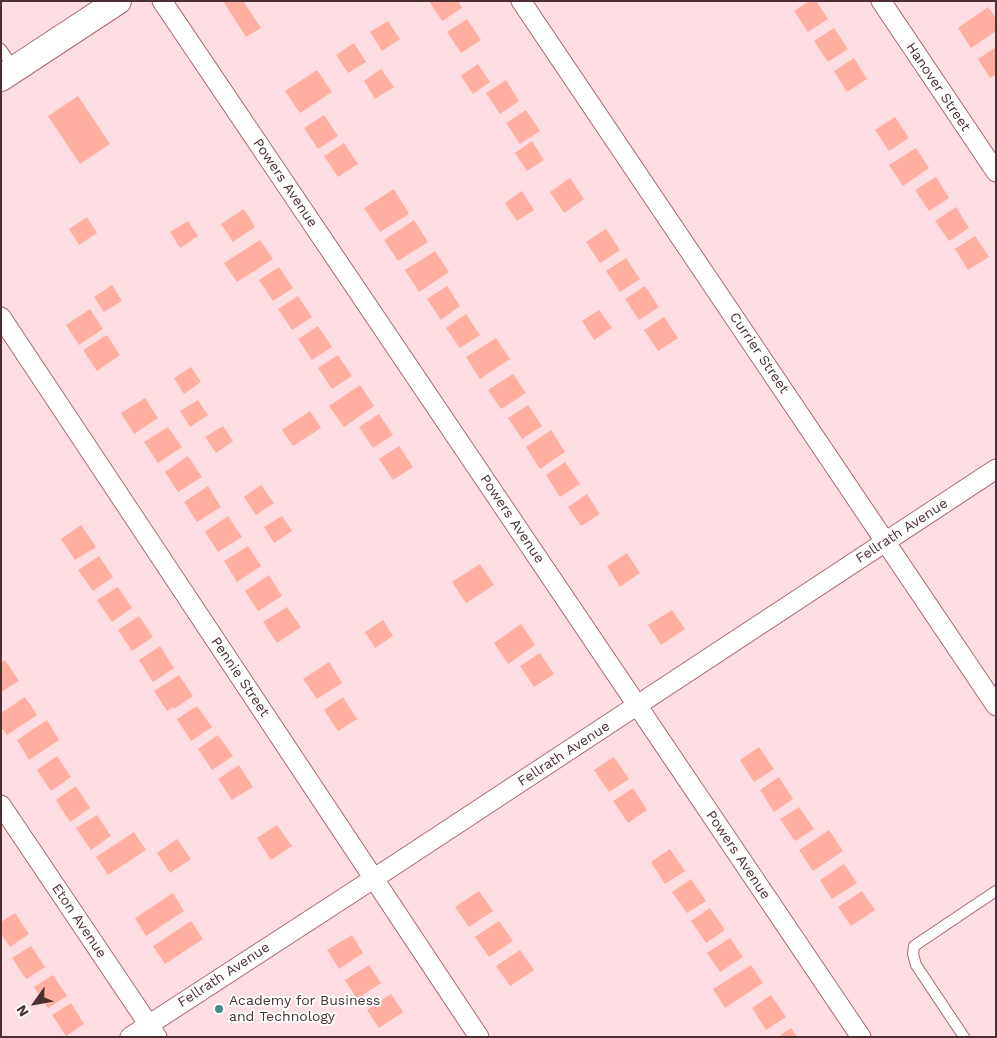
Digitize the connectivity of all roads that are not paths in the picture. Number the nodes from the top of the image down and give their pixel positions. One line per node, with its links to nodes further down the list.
1 (118, 1): 5 (main road)
2 (162, 1): 10 (street, Powers Avenue)
3 (521, 1): 9 (street, Currier Street)
4 (880, 1): 6 (street, Hanover Street)
5 (6, 65)
6 (996, 172)
7 (1, 317): 13 (street, Pennie Street)
8 (996, 469): 9 (street, Fellrath Avenue)
9 (886, 541): 10 (street, Fellrath Avenue); 11 (street, Currier Street)
10 (638, 705): 13 (street, Fellrath Avenue); 18 (street, Powers Avenue)
11 (996, 706)
12 (1, 805): 15 (street, Eton Avenue)
13 (374, 879): 15 (street, Fellrath Avenue); 17 (street, Pennie Street)
14 (996, 891): 19 (lane)
15 (153, 1031): 16 (street, Fellrath Avenue)
16 (130, 1037)
17 (479, 1037)
18 (861, 1037)
19 (964, 1037)

